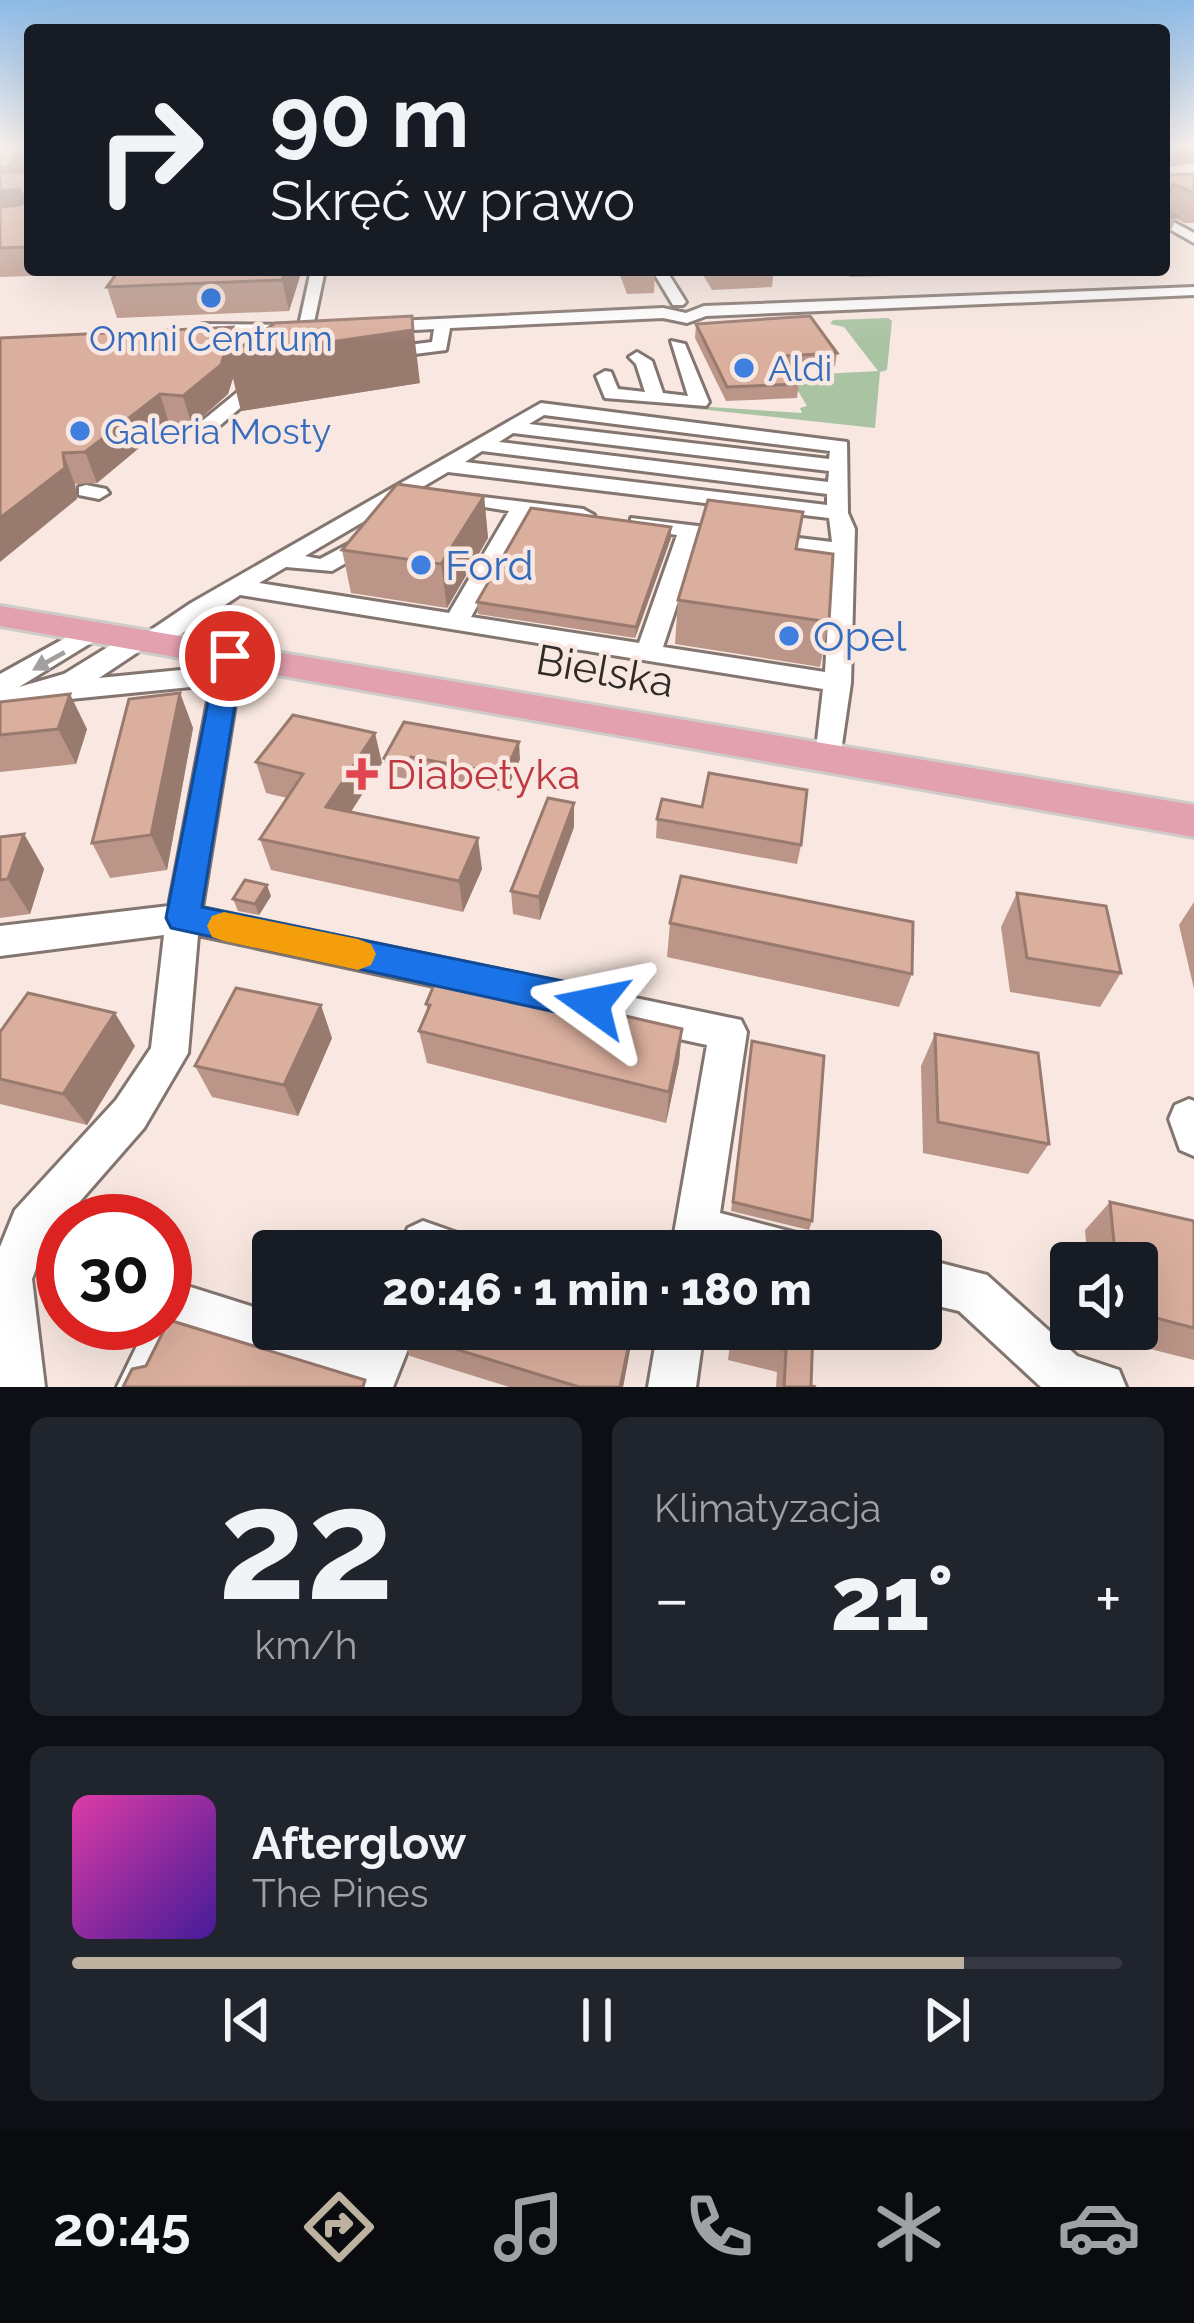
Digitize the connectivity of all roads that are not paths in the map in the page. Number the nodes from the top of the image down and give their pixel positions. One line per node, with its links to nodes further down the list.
1 (318, 276): 9 (street)
2 (663, 276): 4 (street)
3 (1194, 291): 5 (street)
4 (678, 302): 5 (street); 6 (street)
5 (704, 310): 6 (street)
6 (663, 313): 7 (street)
7 (434, 325): 8 (street); 12 (street)
8 (366, 329)
9 (188, 336)
10 (677, 344): 15 (street)
11 (637, 357): 15 (street)
12 (366, 359)
13 (286, 360): 16 (street)
14 (604, 376): 15 (street)
15 (656, 398)
16 (203, 430)
17 (478, 445): 18 (street); 19 (street); 19 (street)
18 (444, 465): 20 (street); 22 (street)
19 (839, 477): 22 (street)
20 (402, 490): 21 (street); 25 (street)
21 (522, 507): 23 (street); 27 (street)
22 (837, 513): 24 (street)
23 (690, 530): 24 (street); 30 (street)
24 (843, 550): 32 (street)
25 (238, 587): 27 (street); 29 (street)
26 (0, 616): 28 (main road, Bielska)
27 (455, 623): 30 (street)
28 (95, 632): 29 (main road, Bielska); 33 (street, one-way to 33)
29 (144, 641): 31 (main road, Bielska); 34 (street)
30 (648, 653): 32 (street)
31 (215, 666): 34 (street); 36 (main road, Bielska); 38 (street)
32 (838, 682): 36 (street)
33 (0, 686)
34 (44, 692): 35 (street)
35 (0, 698)
36 (829, 758): 37 (main road, Bielska)
37 (1194, 821)
38 (183, 918): 39 (street); 40 (street); 46 (street)
39 (0, 940)
40 (697, 1230)
41 (942, 1285): 49 (street)
42 (252, 1329): 47 (street)
43 (318, 1350): 44 (street)
44 (386, 1350)
45 (678, 1350): 48 (street)
46 (21, 1387)
47 (141, 1387)
48 (673, 1387)
49 (1102, 1387)

